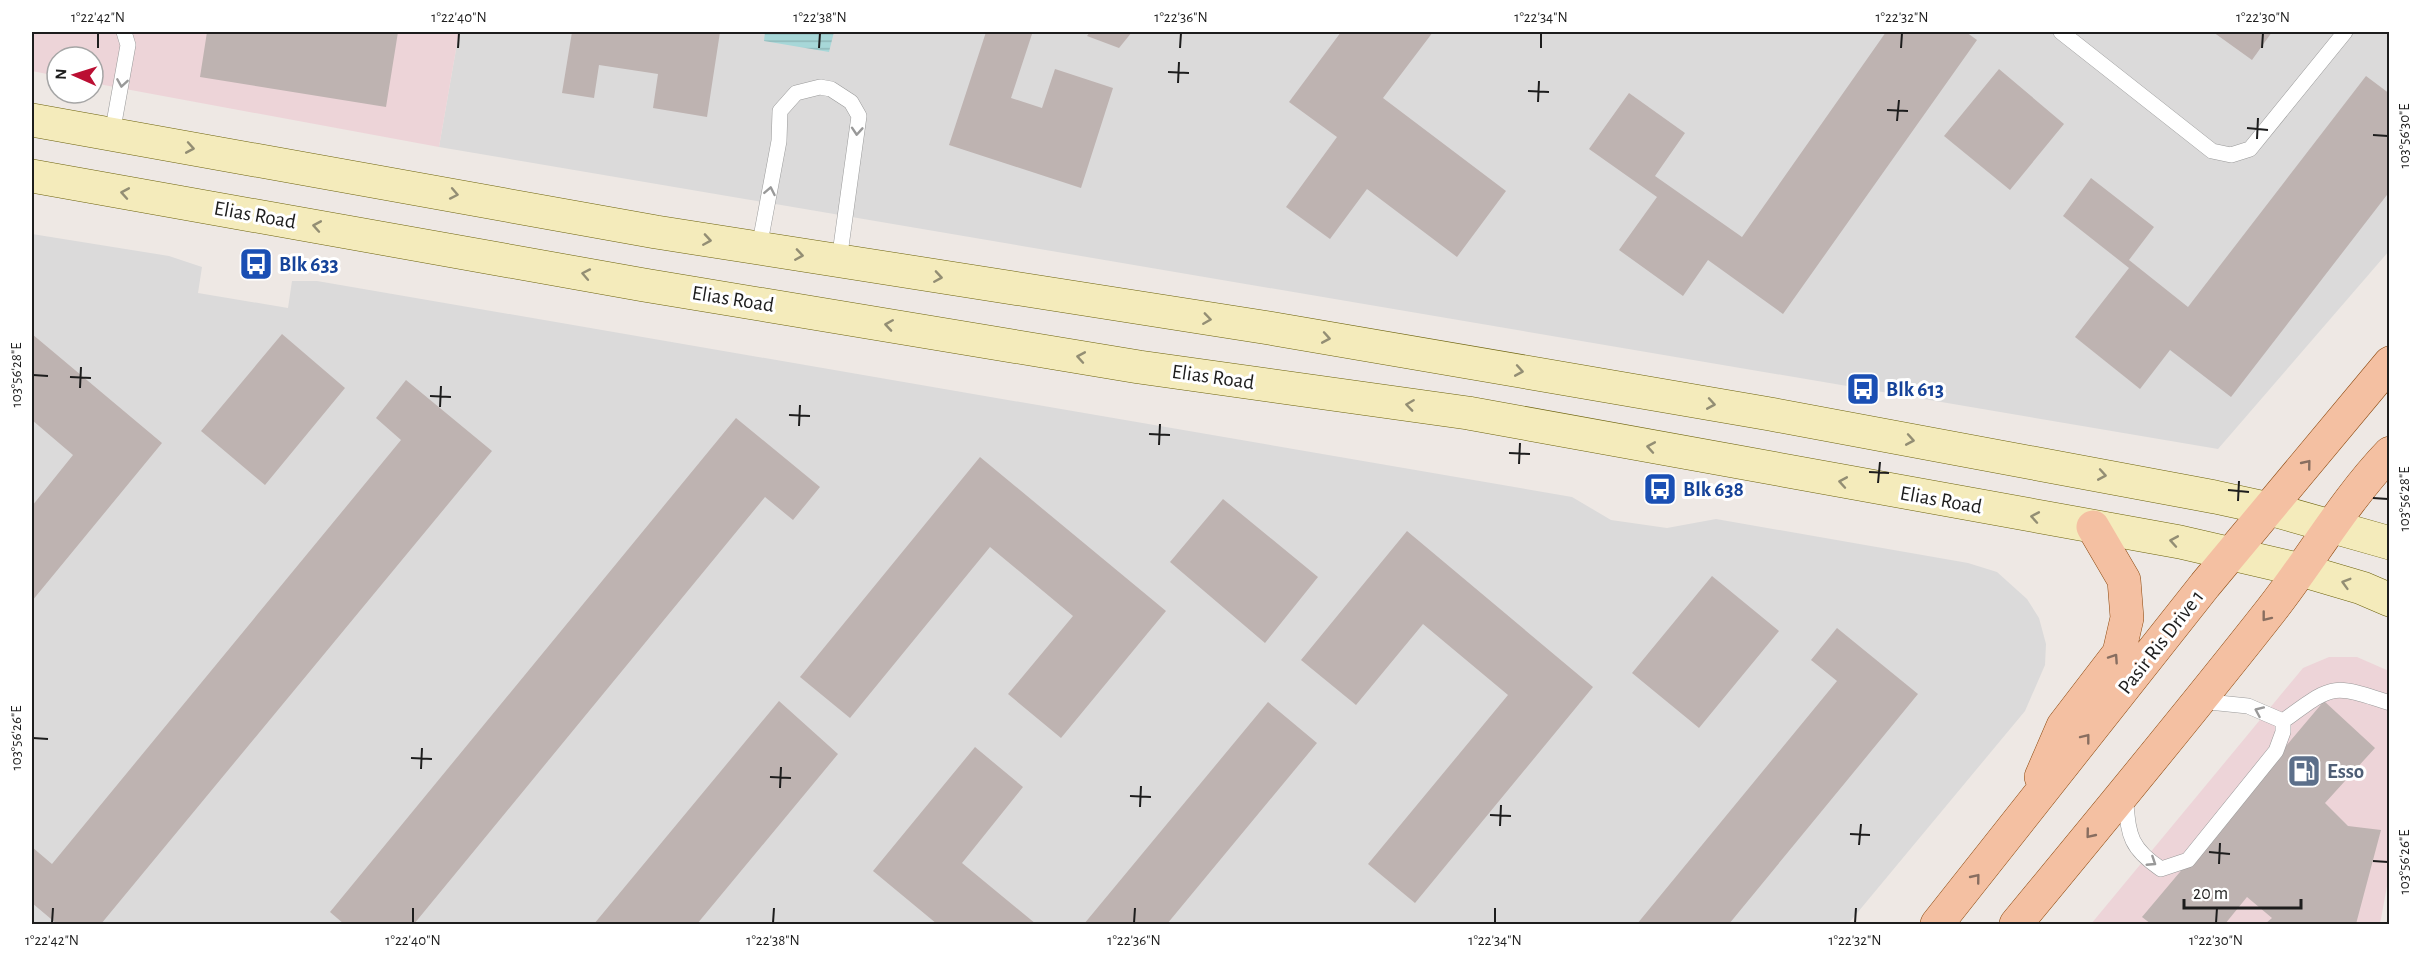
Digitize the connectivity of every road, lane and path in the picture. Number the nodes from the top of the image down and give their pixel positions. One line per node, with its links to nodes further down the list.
1 (124, 32): 5 (lane, one-way to 5)
2 (2061, 32): 3 (lane)
3 (2344, 32)
4 (32, 120): 5 (main road)
5 (112, 134): 7 (main road, one-way to 7)
6 (32, 176): 12 (main road, Elias Road, one-way to 6)
7 (759, 248): 8 (main road, one-way to 8); 8 (lane, one-way to 8)
8 (839, 261): 11 (main road, one-way to 11)
9 (2390, 363): 11 (main road, Pasir Ris Drive 1, one-way to 9)
10 (2390, 453): 13 (main road)
11 (2270, 509): 13 (main road); 15 (main road, Pasir Ris Drive 1)
12 (2093, 527): 15 (main road, Elias Road, one-way to 12); 22 (main road, one-way to 12)
13 (2331, 527): 14 (main road); 16 (main road)
14 (2390, 543)
15 (2231, 553): 16 (main road, Elias Road); 22 (main road, Pasir Ris Drive 1, one-way to 15)
16 (2301, 570): 17 (main road, Elias Road, one-way to 16); 18 (main road, one-way to 18)
17 (2390, 600)
18 (2199, 701): 20 (lane, one-way to 18); 21 (main road)
19 (2390, 703): 20 (lane)
20 (2283, 721): 21 (lane, one-way to 20)
21 (2124, 792): 24 (main road, one-way to 24)
22 (2024, 818): 23 (main road, Pasir Ris Drive 1, one-way to 22)
23 (1937, 924)
24 (2016, 924)

